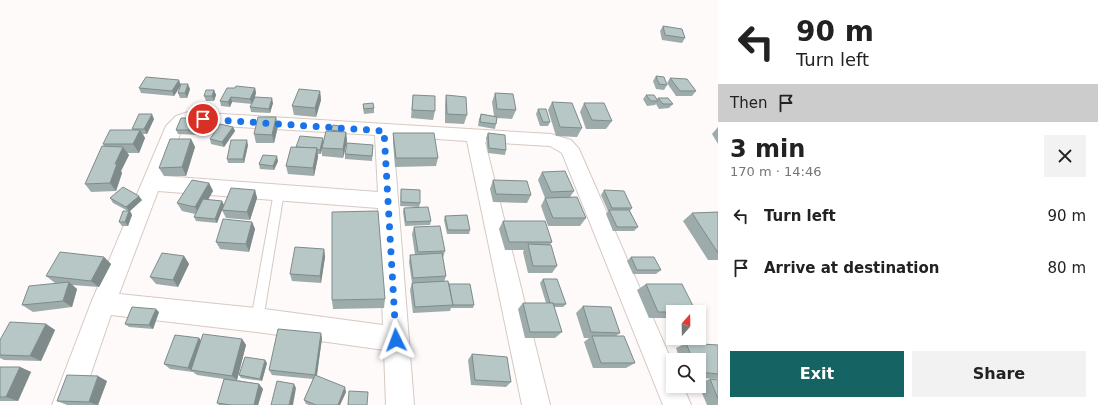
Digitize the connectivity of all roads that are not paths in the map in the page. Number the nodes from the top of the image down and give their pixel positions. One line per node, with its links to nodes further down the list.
1 (384, 131): 2 (street); 3 (street); 5 (street)
2 (475, 136): 11 (street); 12 (street)
3 (151, 183): 4 (street); 6 (street)
4 (279, 192): 5 (street); 7 (lane)
5 (388, 201): 8 (street)
6 (103, 303): 7 (street); 9 (street)
7 (256, 320): 8 (street)
8 (396, 340): 10 (street)
9 (66, 405)
10 (400, 405)
11 (536, 405)
12 (677, 405)

